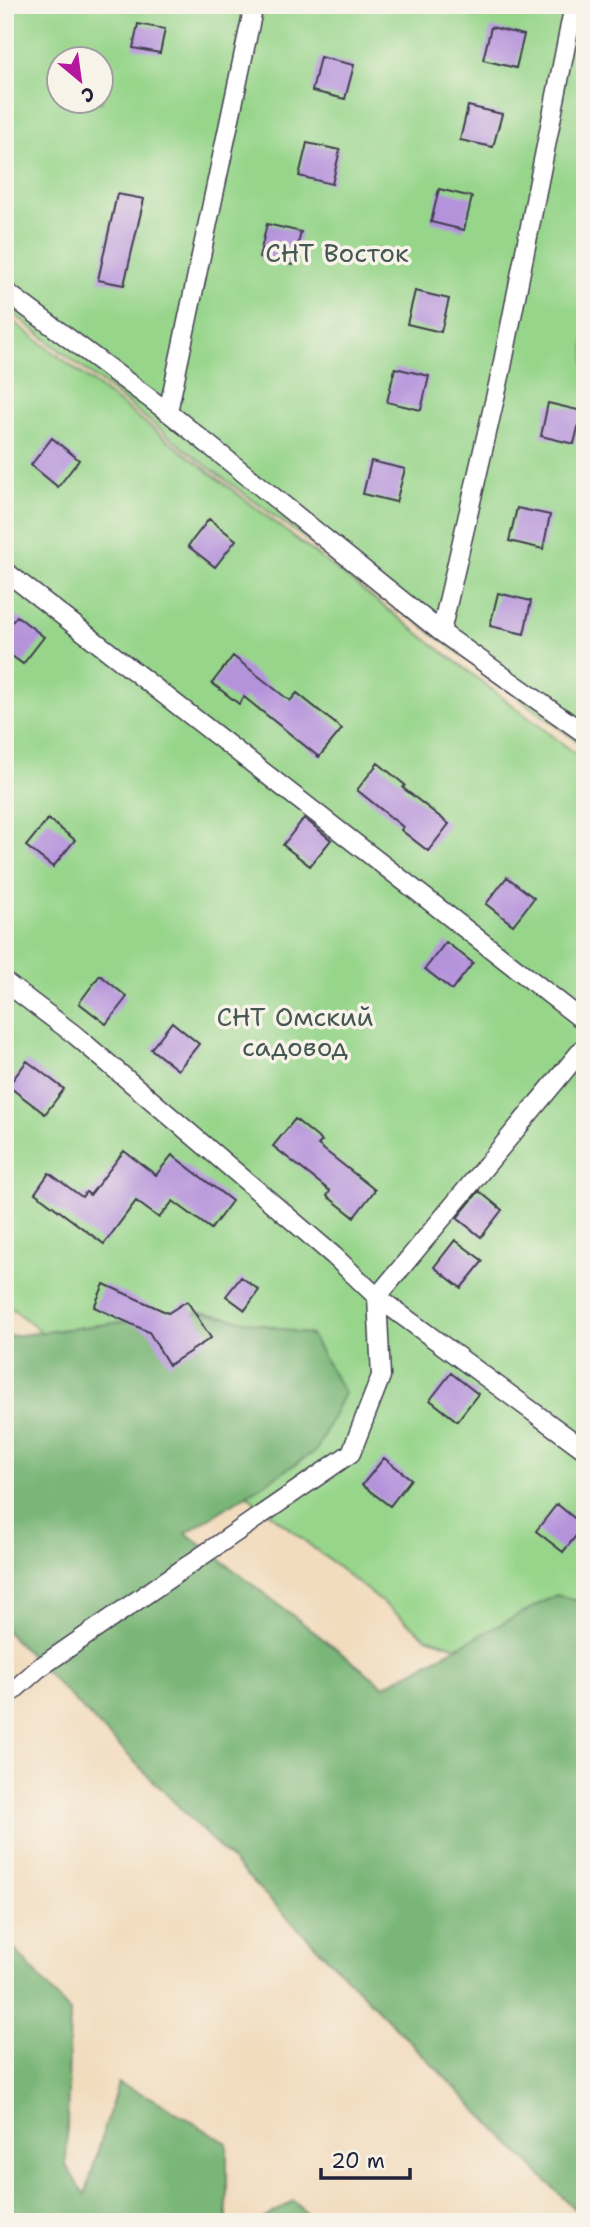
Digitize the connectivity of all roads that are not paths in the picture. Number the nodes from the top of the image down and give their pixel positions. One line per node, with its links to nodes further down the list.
1 (254, 5): 4 (lane)
2 (574, 5): 6 (lane)
3 (5, 291): 4 (lane)
4 (168, 412): 6 (lane)
5 (5, 571): 9 (lane)
6 (441, 632): 7 (lane)
7 (585, 734)
8 (5, 982): 11 (lane)
9 (585, 1022)
10 (585, 1046): 11 (lane)
11 (377, 1297): 12 (lane); 13 (lane)
12 (585, 1450)
13 (5, 1698)

